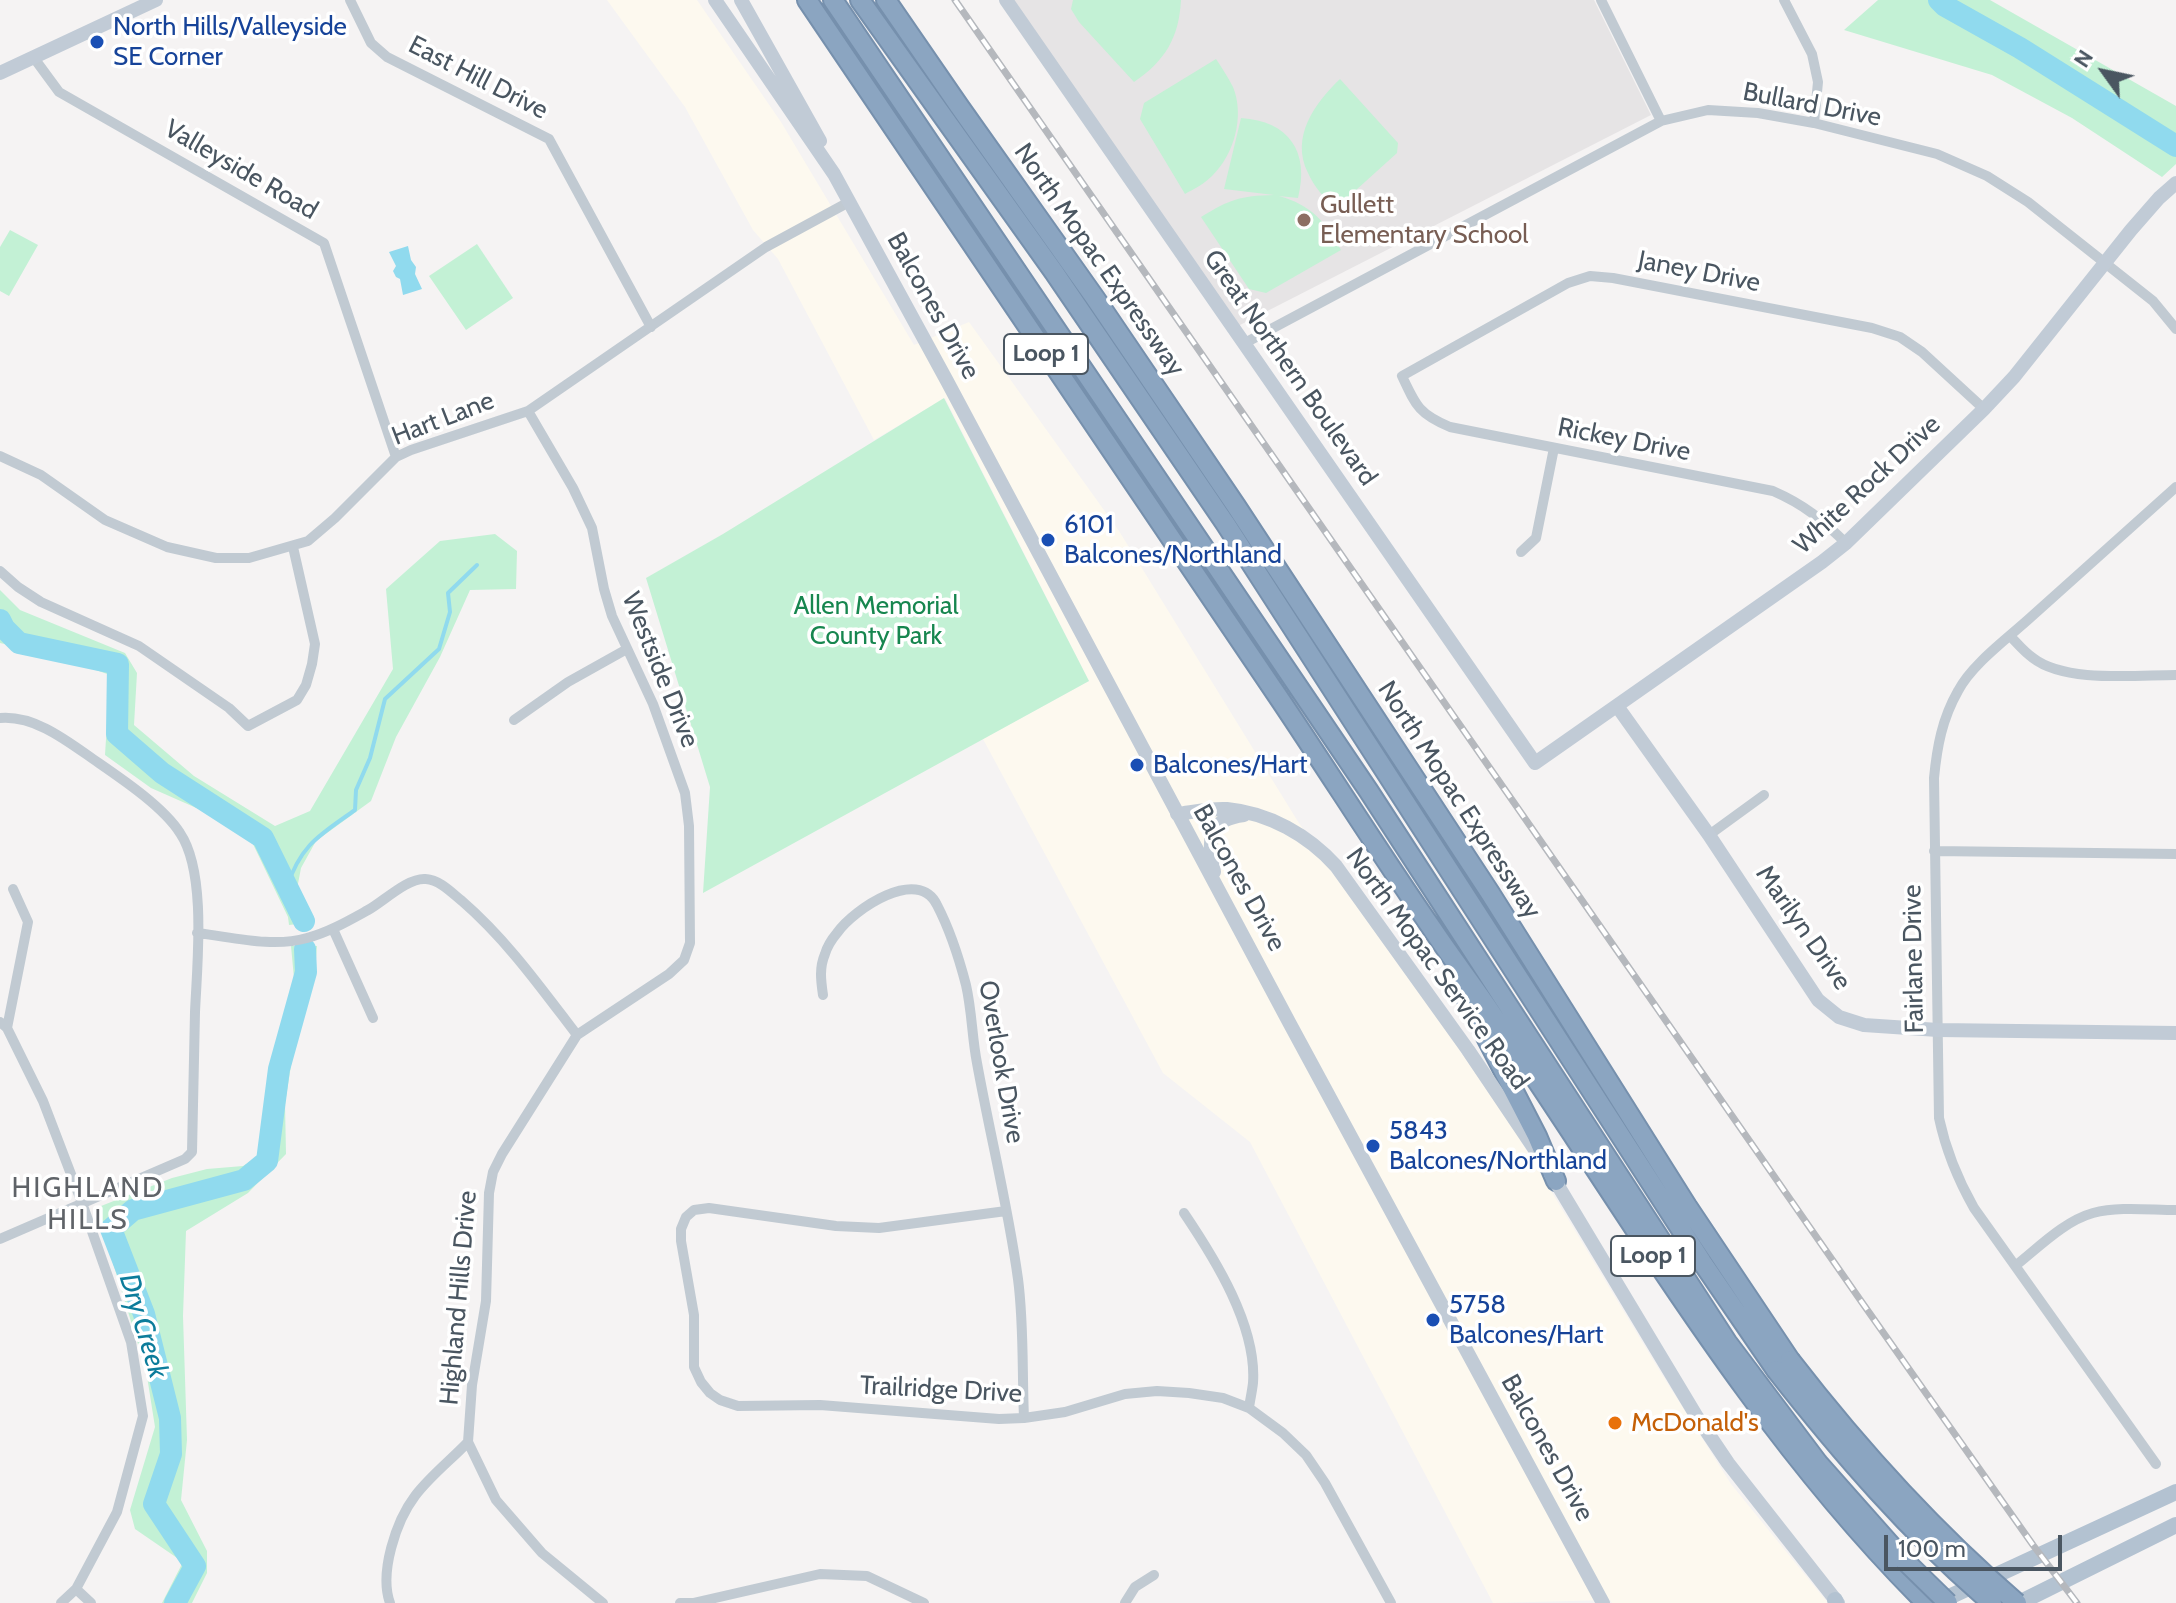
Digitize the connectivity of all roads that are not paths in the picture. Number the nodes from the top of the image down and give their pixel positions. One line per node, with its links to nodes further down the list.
1 (156, 0): 13 (street)
2 (350, 0): 22 (street, East Hill Drive)
3 (715, 0): 18 (street, Balcones Drive)
4 (741, 0): 18 (street, Balcones Drive)
5 (807, 0): 40 (highway, Loop 1)
6 (833, 0): 52 (highway)
7 (860, 0): 54 (highway)
8 (871, 0): 15 (highway)
9 (886, 0): 15 (highway, North Mopac Expressway / Loop 1)
10 (1006, 0): 24 (street, Great Northern Boulevard)
11 (1601, 0): 16 (street)
12 (1784, 0): 17 (street)
13 (34, 58): 14 (street); 30 (street, Valleyside Road)
14 (0, 73)
15 (959, 106): 43 (highway, North Mopac Expressway / Loop 1)
16 (1661, 121): 17 (street, Bullard Drive); 24 (street, Bullard Drive)
17 (1814, 123): 21 (street, Bullard Drive)
18 (834, 174): 20 (street, Balcones Drive)
19 (2176, 183): 21 (street, White Rock Drive)
20 (849, 202): 22 (street, Hart Lane); 46 (street, Balcones Drive)
21 (2105, 261): 23 (street, Bullard Drive); 26 (street, White Rock Drive)
22 (651, 327): 27 (street, Hart Lane)
23 (2176, 329)
24 (1243, 344): 44 (street, Great Northern Boulevard)
25 (1402, 376): 26 (street, Janey Drive); 28 (street, Rickey Drive)
26 (1984, 409): 32 (street, White Rock Drive)
27 (528, 411): 30 (street, Hart Lane); 37 (street, Westside Drive)
28 (1554, 448): 32 (street, Rickey Drive); 34 (street)
29 (0, 456): 33 (street, Hart Lane)
30 (396, 457): 33 (street, Hart Lane)
31 (2176, 487): 36 (street, Fairlane Drive)
32 (1846, 543): 39 (street, White Rock Drive)
33 (293, 547): 35 (street)
34 (1521, 552)
35 (0, 571)
36 (2010, 636): 38 (street); 49 (street, Fairlane Drive)
37 (627, 649): 42 (street); 63 (street, Westside Drive)
38 (2176, 675)
39 (1617, 706): 44 (street, White Rock Drive); 48 (street, Marilyn Drive)
40 (1285, 708): 52 (highway); 56 (highway, Loop 1)
41 (0, 718): 57 (street)
42 (514, 720)
43 (1376, 722): 54 (highway); 71 (highway, North Mopac Expressway / Loop 1)
44 (1535, 763)
45 (1764, 795): 48 (street)
46 (1177, 814): 47 (street, North Mopac Service Road); 51 (street, Balcones Drive)
47 (1249, 814): 51 (street); 64 (street, North Mopac Service Road)
48 (1709, 835): 61 (street, Marilyn Drive)
49 (1934, 851): 50 (street); 61 (street, Fairlane Drive)
50 (2176, 854)
51 (1216, 884): 90 (street, Balcones Drive)
52 (1428, 884): 78 (highway)
53 (13, 889): 60 (street)
54 (1466, 895): 71 (highway)
55 (333, 929): 57 (street); 59 (street); 63 (street)
56 (1432, 930): 64 (highway); 78 (highway, Loop 1)
57 (197, 933): 65 (street)
58 (823, 995): 67 (street, Overlook Drive)
59 (373, 1018)
60 (4, 1025): 65 (street)
61 (1938, 1030): 62 (street, Marilyn Drive); 70 (street, Fairlane Drive)
62 (2176, 1033)
63 (577, 1035): 74 (street, Highland Hills Drive)
64 (1556, 1181): 81 (street, North Mopac Service Road)
65 (82, 1203): 69 (street); 80 (street)
66 (2176, 1210): 70 (street)
67 (1006, 1211): 73 (street, Overlook Drive); 73 (street, Trailridge Drive)
68 (1184, 1213): 72 (street)
69 (0, 1239)
70 (2015, 1266): 75 (street, Fairlane Drive)
71 (1783, 1365): 94 (highway, bridge); 95 (highway, North Mopac Expressway / Loop 1, bridge)
72 (1249, 1408): 73 (street, Trailridge Drive); 89 (street, Trailridge Drive)
73 (1024, 1418)
74 (468, 1442): 84 (street); 85 (street, Highland Hills Drive)
75 (2156, 1464)
76 (2176, 1492): 92 (main road)
77 (2176, 1525): 95 (main road)
78 (1898, 1564): 91 (highway, Loop 1); 93 (highway, bridge)
79 (1154, 1575): 88 (street)
80 (76, 1589): 82 (street); 83 (street)
81 (1836, 1602)
82 (61, 1603)
83 (91, 1603)
84 (390, 1603)
85 (603, 1603)
86 (680, 1603): 87 (street)
87 (924, 1603)
88 (1125, 1603)
89 (1391, 1603)
90 (1603, 1603)
91 (1926, 1603)
92 (1936, 1603)
93 (1948, 1603)
94 (1992, 1603)
95 (2018, 1603)

